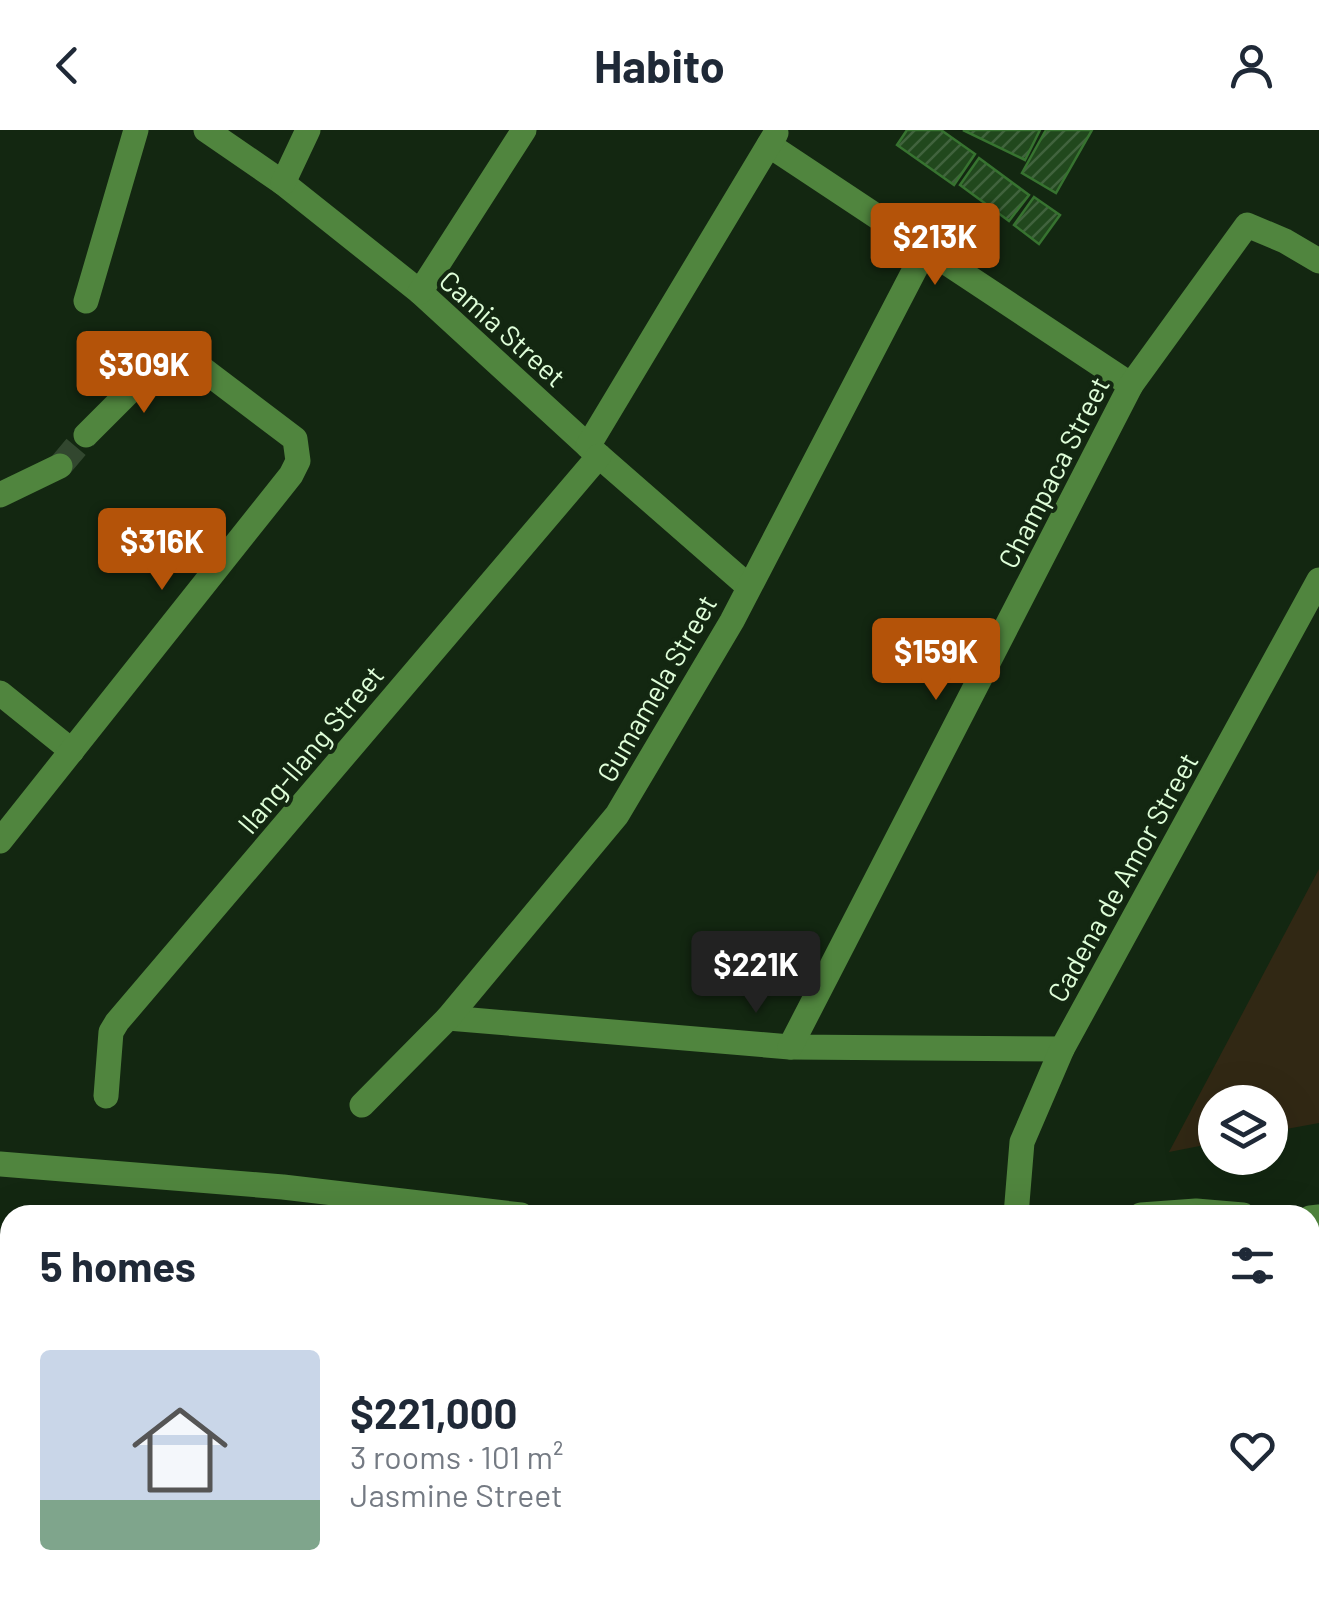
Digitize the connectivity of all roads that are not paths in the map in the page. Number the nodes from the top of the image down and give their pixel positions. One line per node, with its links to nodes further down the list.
1 (136, 130): 10 (street)
2 (206, 130): 6 (street, Camia Street)
3 (308, 130): 6 (street)
4 (524, 130): 9 (street)
5 (773, 138): 7 (street); 13 (street, Ilang-Ilang Street)
6 (283, 183): 9 (street, Camia Street)
7 (926, 248): 11 (street); 17 (street, Gumamela Street)
8 (1319, 261): 11 (street, Champaca Street)
9 (420, 292): 13 (street, Camia Street)
10 (86, 301)
11 (1131, 385): 22 (street, Champaca Street)
12 (86, 435): 19 (street)
13 (593, 451): 17 (street, Camia Street); 24 (street, Ilang-Ilang Street)
14 (60, 466): 15 (street)
15 (0, 495)
16 (1319, 580): 23 (street, Cadena de Amor Street)
17 (748, 586): 21 (street, Gumamela Street)
18 (0, 692): 19 (street)
19 (72, 751): 20 (street)
20 (0, 841)
21 (448, 1018): 22 (street); 25 (street, Gumamela Street)
22 (790, 1047): 23 (street)
23 (1062, 1048): 28 (street, Cadena de Amor Street)
24 (106, 1096)
25 (362, 1105)
26 (0, 1164): 27 (street)
27 (437, 1205)
28 (1017, 1205)

